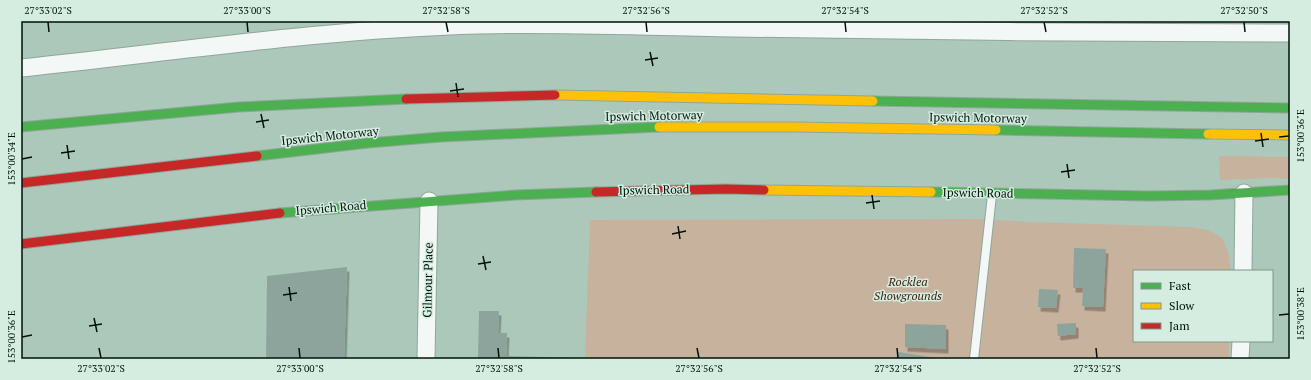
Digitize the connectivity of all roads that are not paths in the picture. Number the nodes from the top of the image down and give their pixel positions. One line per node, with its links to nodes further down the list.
1 (1231, 27): 2 (street); 3 (street)
2 (1290, 33)
3 (21, 68)
4 (1290, 108): 5 (main road, Ipswich Motorway)
5 (21, 127)
6 (1290, 135): 7 (main road, Ipswich Motorway)
7 (21, 183)
8 (1290, 190): 10 (main road, Ipswich Road)
9 (992, 193): 10 (main road, Ipswich Road); 11 (main road, Ipswich Road); 15 (lane)
10 (1244, 193): 13 (street)
11 (429, 201): 12 (main road, Ipswich Road); 16 (street, Gilmour Place)
12 (21, 244)
13 (1242, 270)
14 (1241, 342): 17 (street)
15 (977, 358)
16 (426, 359)
17 (1240, 359)

